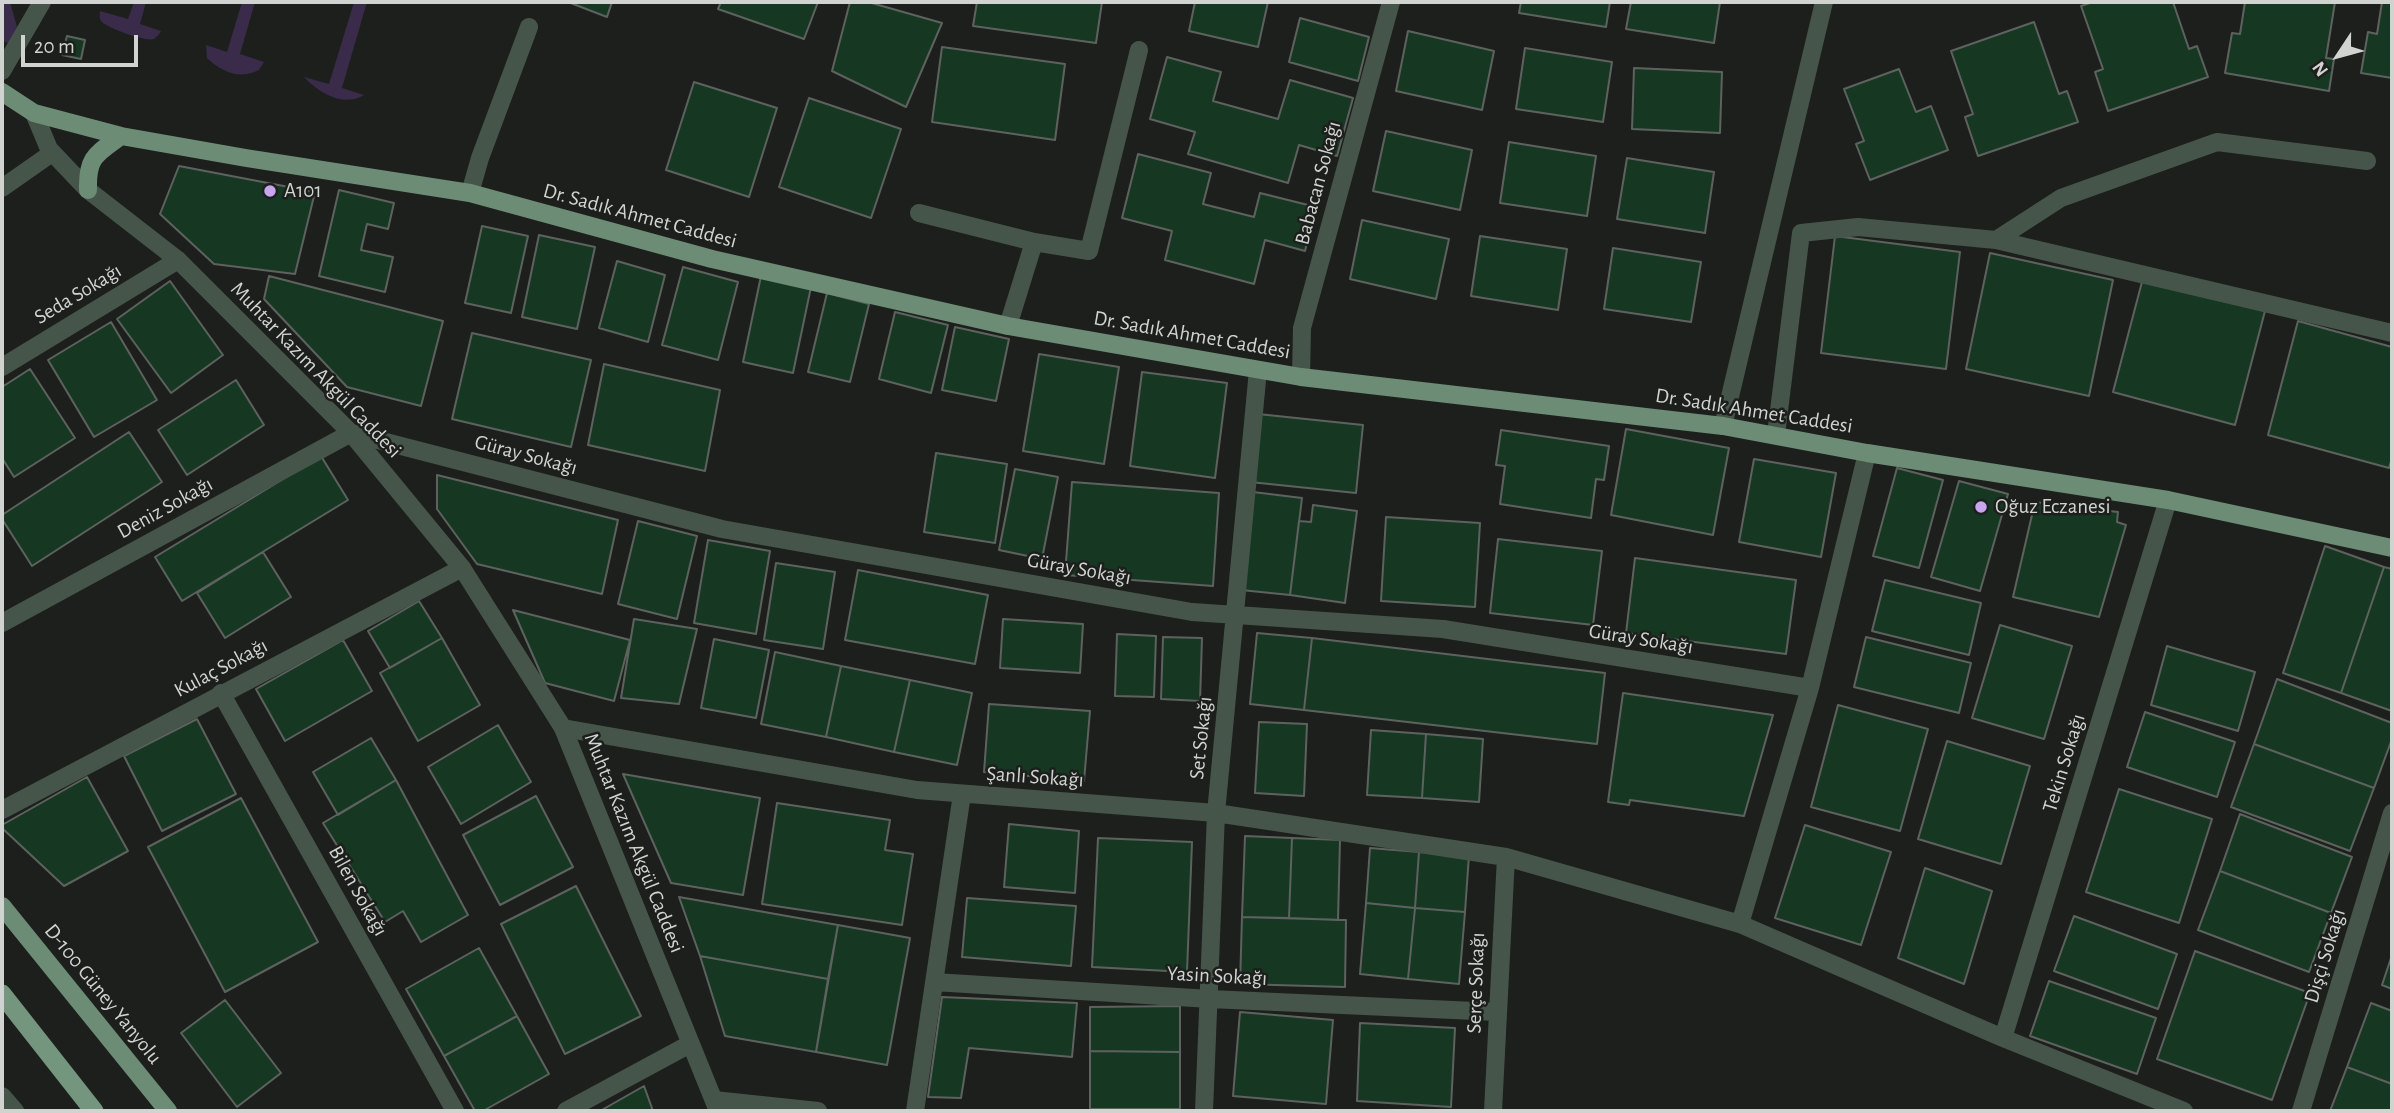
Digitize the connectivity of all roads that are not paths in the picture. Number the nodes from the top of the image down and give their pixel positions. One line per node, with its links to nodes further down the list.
1 (42, 2): 6 (street)
2 (1391, 2): 23 (street, Babacan Sokağı)
3 (1824, 2): 24 (street)
4 (529, 27): 14 (street)
5 (1139, 50): 17 (street)
6 (2, 71)
7 (2, 92): 8 (main road, Dr. Sadık Ahmet Caddesi)
8 (34, 113): 9 (main road, Dr. Sadık Ahmet Caddesi); 10 (street, Muhtar Kazım Akgül Caddesi)
9 (121, 135): 13 (main road); 14 (main road, Dr. Sadık Ahmet Caddesi)
10 (52, 153): 12 (street); 13 (street, Muhtar Kazım Akgül Caddesi)
11 (2367, 161): 16 (street)
12 (2, 188)
13 (88, 190): 18 (street, Muhtar Kazım Akgül Caddesi)
14 (470, 193): 19 (main road, Dr. Sadık Ahmet Caddesi)
15 (919, 213): 17 (street)
16 (1996, 240): 20 (street); 26 (street)
17 (1034, 242): 19 (street)
18 (178, 260): 21 (street, Seda Sokağı); 25 (street, Muhtar Kazım Akgül Caddesi)
19 (1008, 326): 22 (main road, Dr. Sadık Ahmet Caddesi)
20 (2392, 333)
21 (2, 367)
22 (1258, 370): 23 (main road, Dr. Sadık Ahmet Caddesi); 31 (street, Set Sokağı)
23 (1301, 377): 24 (main road, Dr. Sadık Ahmet Caddesi)
24 (1723, 426): 26 (main road, Dr. Sadık Ahmet Caddesi)
25 (351, 433): 30 (street, Muhtar Kazım Akgül Caddesi); 31 (street, Güray Sokağı); 32 (street, Deniz Sokağı)
26 (1776, 435): 27 (main road, Dr. Sadık Ahmet Caddesi)
27 (1867, 453): 28 (main road, Dr. Sadık Ahmet Caddesi); 33 (street)
28 (2168, 500): 29 (main road, Dr. Sadık Ahmet Caddesi); 47 (street, Tekin Sokağı)
29 (2392, 548)
30 (461, 568): 34 (street, Kulaç Sokağı); 35 (street, Muhtar Kazım Akgül Caddesi)
31 (1236, 613): 33 (street, Güray Sokağı); 38 (street, Set Sokağı)
32 (2, 623)
33 (1810, 688): 42 (street)
34 (221, 693): 37 (street, Kulaç Sokağı); 54 (street, Bilen Sokağı)
35 (563, 728): 36 (street, Şanlı Sokağı); 48 (street, Muhtar Kazım Akgül Caddesi)
36 (962, 794): 38 (street, Şanlı Sokağı); 43 (street)
37 (2, 810)
38 (1216, 813): 40 (street, Şanlı Sokağı); 45 (street, Set Sokağı)
39 (2392, 813): 61 (street, Dişçi Sokağı)
40 (1506, 857): 42 (street, Şanlı Sokağı); 46 (street, Serçe Sokağı)
41 (2, 906): 53 (main road, D-100 Güney Yanyolu)
42 (1740, 924): 47 (street, Şanlı Sokağı)
43 (934, 982): 45 (street, Yasin Sokağı); 57 (street)
44 (2, 994): 52 (highway)
45 (1210, 999): 46 (street, Yasin Sokağı); 58 (street, Set Sokağı)
46 (1497, 1013): 59 (street, Serçe Sokağı)
47 (2003, 1038): 60 (street, Şanlı Sokağı)
48 (690, 1044): 50 (street, Muhtar Kazım Akgül Caddesi); 55 (street)
49 (2, 1096): 51 (street)
50 (716, 1106): 56 (street)
51 (15, 1111)
52 (94, 1111)
53 (168, 1111)
54 (455, 1111)
55 (566, 1111)
56 (818, 1111)
57 (915, 1111)
58 (1204, 1111)
59 (1493, 1111)
60 (2184, 1111)
61 (2301, 1111)

